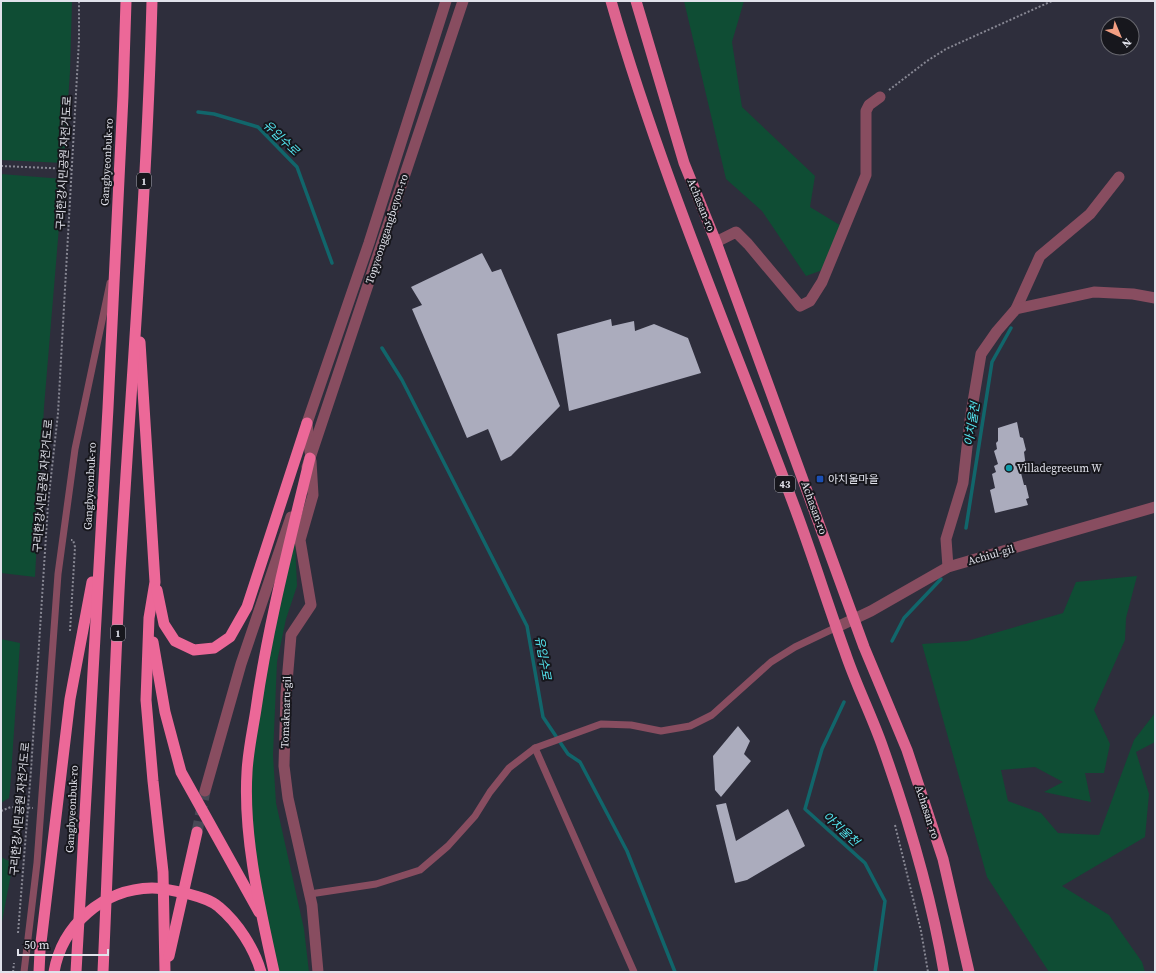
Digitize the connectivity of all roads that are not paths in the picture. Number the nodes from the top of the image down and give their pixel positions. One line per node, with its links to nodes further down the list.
1 (126, 1): 10 (highway, Gangbyeonbuk-ro / 1)
2 (152, 1): 11 (highway, 1)
3 (446, 1): 14 (street, Topyeonggangbeyon-ro)
4 (463, 1): 15 (street, Topyeonggangbeyon-ro)
5 (611, 1): 22 (main road, Achasan-ro / 43)
6 (636, 1): 9 (main road, Achasan-ro / 43)
7 (880, 97): 9 (street)
8 (1119, 177): 13 (street)
9 (716, 242): 21 (main road, Achasan-ro / 43)
10 (114, 266): 17 (highway, Gangbyeonbuk-ro / 1); 29 (lane)
11 (138, 294): 19 (highway); 34 (highway, 1)
12 (1155, 298): 13 (street)
13 (1016, 309): 18 (street)
14 (307, 423): 15 (street, Tomaknaru-gil); 19 (highway)
15 (310, 458): 24 (street, Topyeonggangbeyon-ro); 26 (street, Tomaknaru-gil); 27 (highway)
16 (1155, 507): 18 (street, Achiul-gil)
17 (100, 538): 28 (highway); 33 (highway, Gangbyeonbuk-ro / 1)
18 (948, 567): 21 (street, Achiul-gil)
19 (155, 582): 20 (highway)
20 (149, 618): 27 (highway); 35 (highway)
21 (854, 618): 22 (street, Achiul-gil); 41 (main road, Achasan-ro / 43)
22 (837, 627): 23 (lane); 40 (main road, Achasan-ro / 43)
23 (537, 747): 26 (lane); 39 (lane)
24 (205, 791)
25 (197, 832): 35 (highway)
26 (310, 894): 38 (street, Tomaknaru-gil)
27 (263, 919): 37 (highway)
28 (40, 951): 30 (highway); 31 (highway)
29 (24, 972)
30 (34, 972)
31 (39, 972)
32 (54, 972): 36 (highway)
33 (76, 972)
34 (103, 972)
35 (165, 972)
36 (261, 972)
37 (274, 972)
38 (318, 972)
39 (634, 972)
40 (944, 972)
41 (969, 972)

